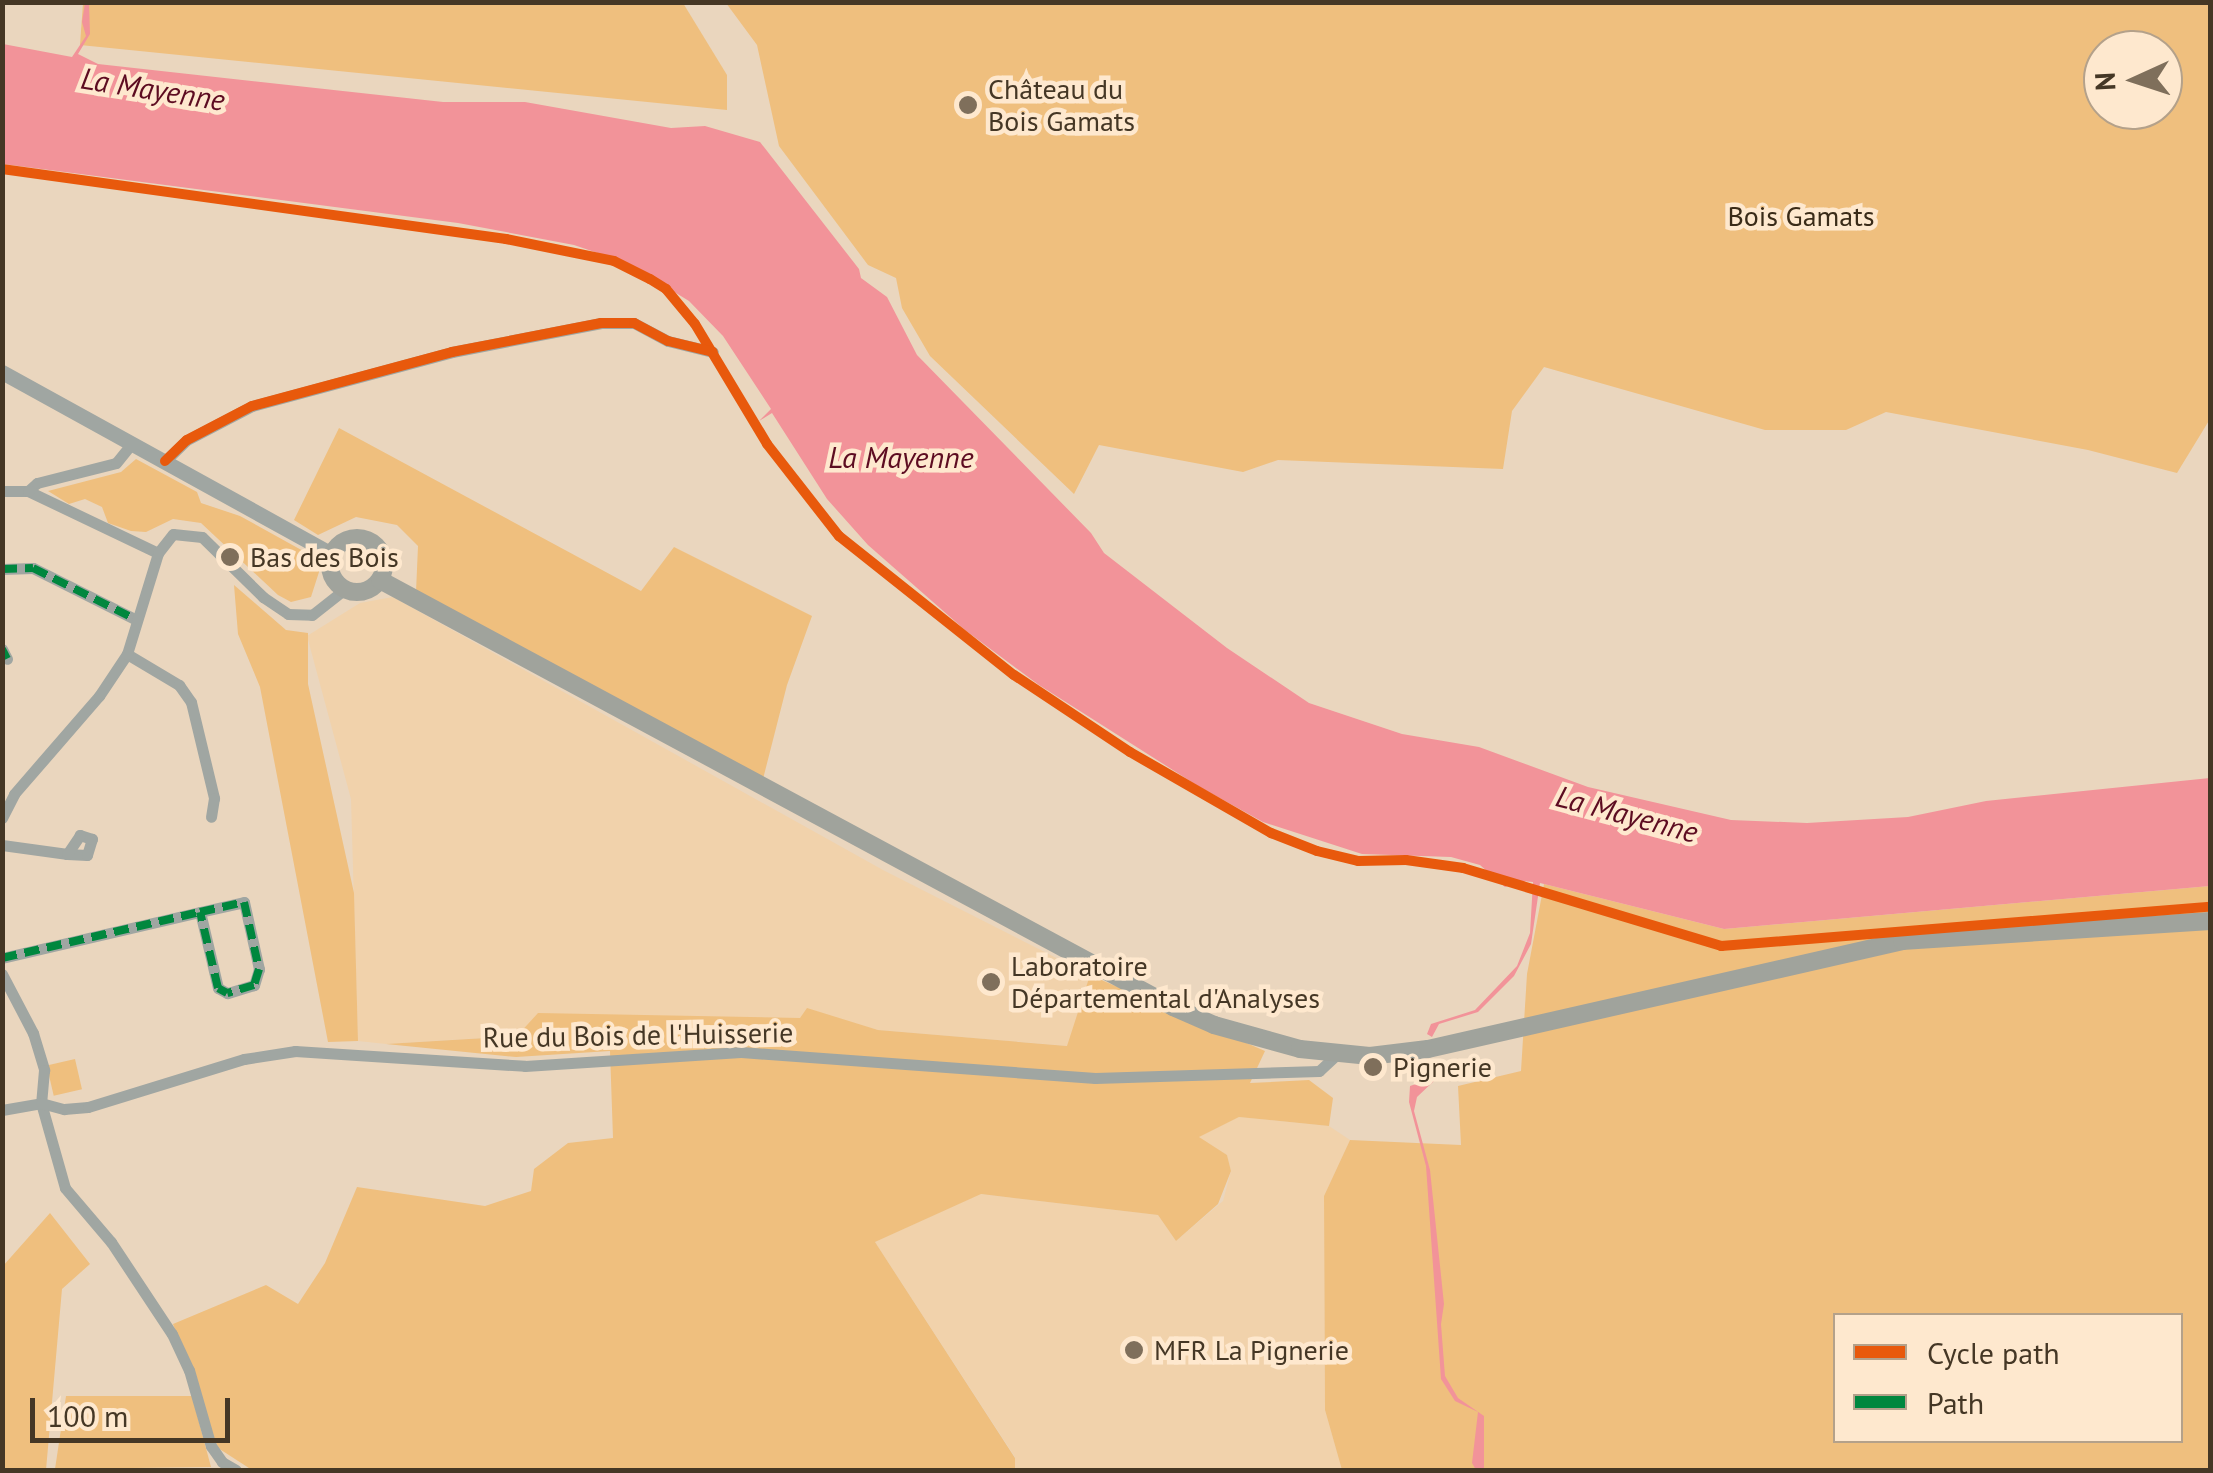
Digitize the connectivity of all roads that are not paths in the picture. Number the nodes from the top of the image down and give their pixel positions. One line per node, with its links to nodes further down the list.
1 (713, 352): 4 (street)
2 (2, 372): 3 (street)
3 (132, 442): 4 (street); 6 (street)
4 (165, 461): 8 (street)
5 (2, 491): 6 (street)
6 (28, 491): 7 (street)
7 (158, 552): 11 (street); 12 (street)
8 (332, 554): 10 (main road); 11 (main road)
9 (2, 569): 12 (street)
10 (380, 580): 11 (main road); 22 (main road)
11 (345, 589)
12 (136, 620): 13 (street)
13 (128, 654): 14 (street); 15 (street)
14 (2, 818)
15 (211, 818)
16 (2, 846): 17 (street)
17 (67, 854)
18 (200, 912): 18 (street); 20 (street)
19 (2210, 920): 22 (main road)
20 (2, 958)
21 (2, 974): 23 (street)
22 (1337, 1054): 23 (street, Rue du Bois de l'Huisserie)
23 (41, 1103): 24 (street, Rue du Bois de l'Huisserie); 25 (street)
24 (2, 1110)
25 (236, 1470)

